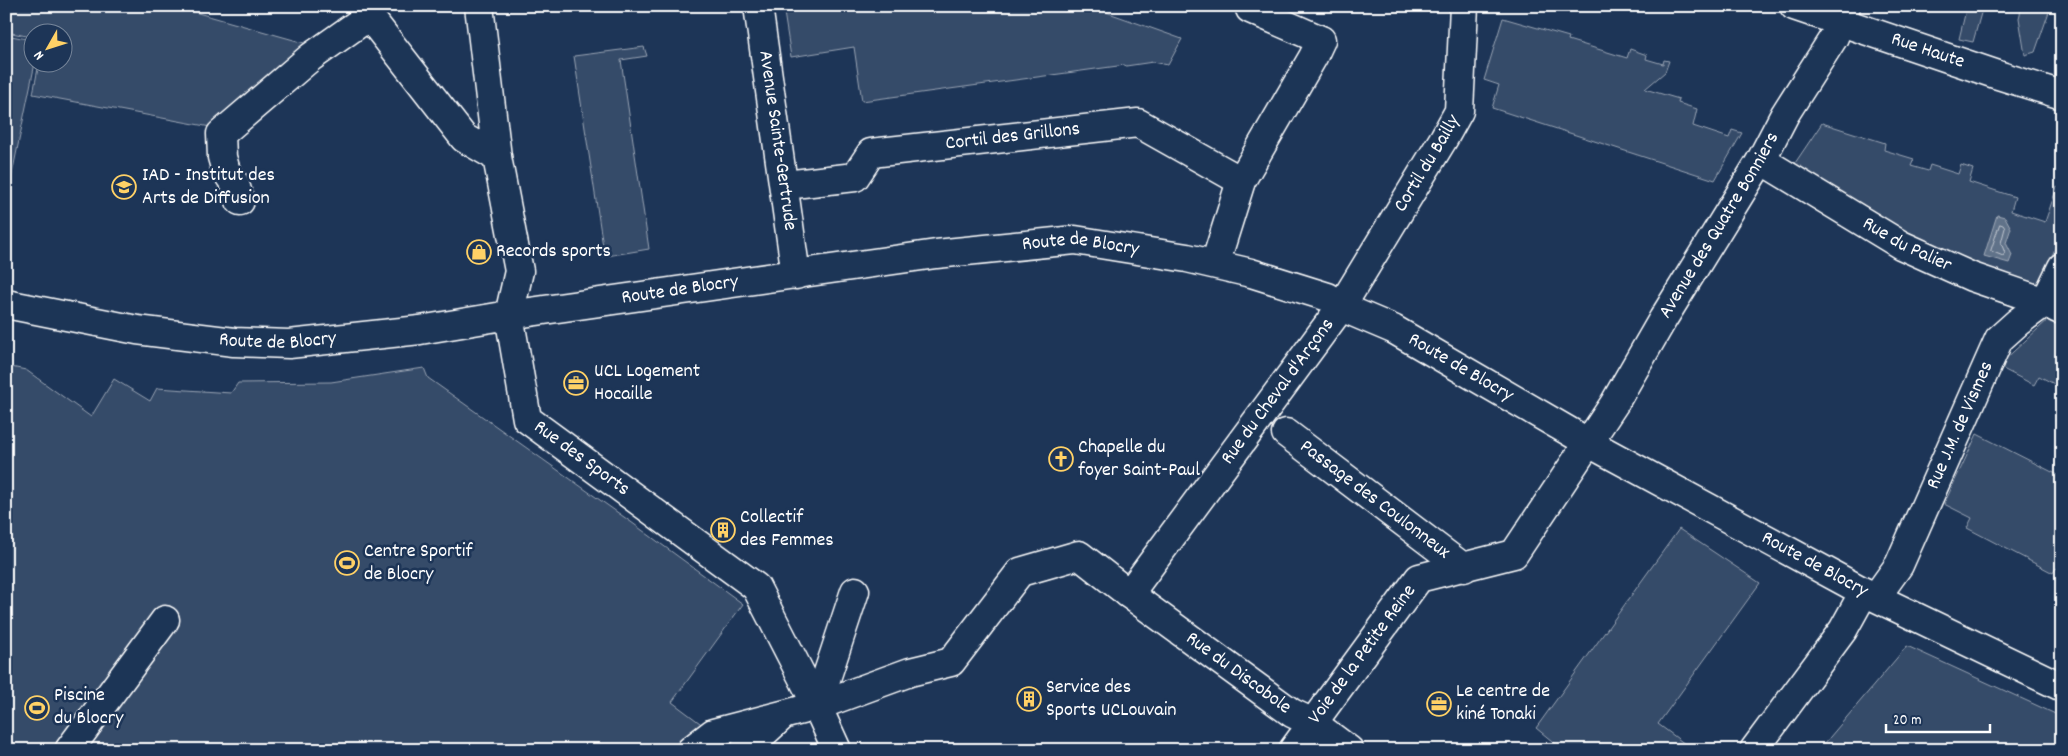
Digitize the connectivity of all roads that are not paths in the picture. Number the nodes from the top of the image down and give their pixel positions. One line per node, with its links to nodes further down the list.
1 (479, 6): 9 (street)
2 (758, 6): 12 (street, Avenue Sainte-Gertrude)
3 (1464, 6): 19 (street, Cortil du Bailly)
4 (1794, 6): 7 (street, Rue Haute)
5 (1250, 9): 11 (street)
6 (372, 10): 9 (street); 13 (street)
7 (1844, 14): 8 (street, Rue Haute); 10 (street, Avenue des Quatre Bonniers)
8 (2062, 95)
9 (497, 157): 20 (street, Rue des Sports)
10 (1761, 160): 18 (street, Rue du Palier); 22 (street, Avenue des Quatre Bonniers)
11 (1241, 181): 12 (street, Cortil des Grillons); 14 (street)
12 (785, 185): 16 (street, Avenue Sainte-Gertrude)
13 (240, 201)
14 (1215, 264): 16 (street, Route de Blocry); 19 (street, Route de Blocry)
15 (2062, 267): 18 (street, Rue J.M. de Vismes)
16 (796, 275): 20 (street, Route de Blocry)
17 (6, 304): 20 (street, Route de Blocry)
18 (2053, 306): 26 (street, Rue J.M. de Vismes)
19 (1341, 307): 22 (street, Route de Blocry); 25 (street, Rue du Cheval d'Arçons)
20 (509, 315): 29 (street, Rue des Sports)
21 (1286, 433): 23 (street, Passage des Coulonneux)
22 (1589, 443): 23 (street, Voie de la Petite Reine); 26 (street, Route de Blocry)
23 (1464, 568): 31 (street, Voie de la Petite Reine)
24 (855, 591): 29 (street)
25 (1129, 594): 29 (street); 31 (street, Rue du Discobole)
26 (1870, 594): 28 (street, Route de Blocry); 38 (street, Rue J.M. de Vismes)
27 (165, 620): 32 (street)
28 (2059, 679)
29 (817, 706): 30 (street); 35 (street)
30 (783, 716): 33 (street); 34 (street)
31 (1313, 723): 36 (street, Voie de la Petite Reine); 37 (street, Rue du Discobole)
32 (69, 750)
33 (691, 750)
34 (745, 750)
35 (837, 750)
36 (1293, 750)
37 (1349, 750)
38 (1754, 750)

